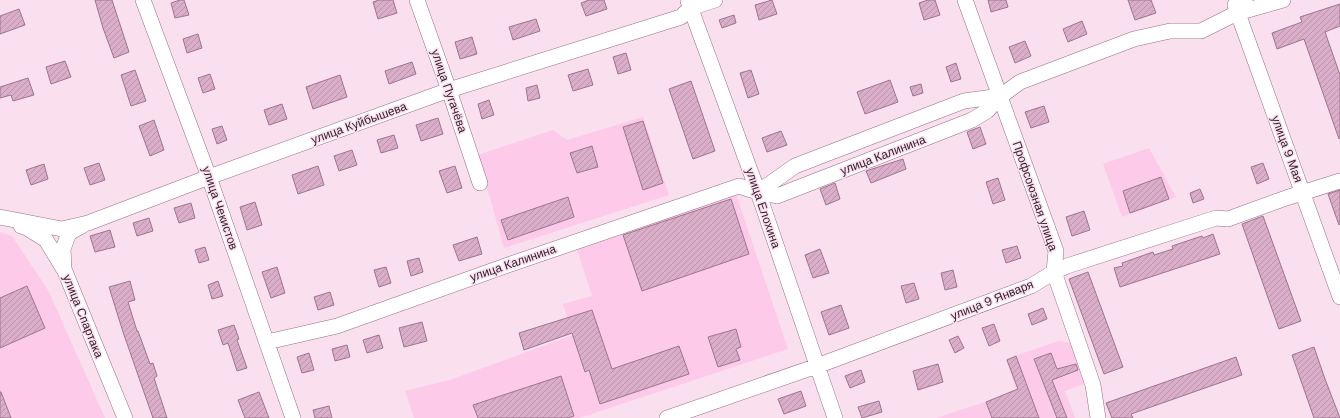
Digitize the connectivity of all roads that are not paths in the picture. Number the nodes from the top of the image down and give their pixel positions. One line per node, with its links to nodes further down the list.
1 (143, 0): 11 (street, улица Чекистов)
2 (417, 0): 9 (street, улица Пугачёва)
3 (715, 0): 7 (street, улица Куйбышева)
4 (965, 0): 10 (street, Профсоюзная улица)
5 (1245, 0): 8 (street)
6 (1283, 0): 8 (street, улица Калинина)
7 (689, 4): 9 (street, улица Куйбышева); 14 (street, улица Елохина)
8 (1235, 6): 10 (street, улица Калинина); 15 (street, улица 9 Мая)
9 (450, 90): 11 (street, улица Куйбышева); 13 (street, улица Пугачёва)
10 (1001, 96): 14 (street, улица Калинина); 14 (street, улица Калинина); 19 (street, Профсоюзная улица)
11 (209, 177): 17 (street, улица Куйбышева); 21 (street, улица Чекистов)
12 (1340, 181): 15 (street, улица 9 Января)
13 (480, 183)
14 (758, 192): 21 (street, улица Калинина); 22 (street, улица Елохина)
15 (1303, 193): 19 (street, улица 9 Января); 20 (street, улица 9 Мая)
16 (0, 218): 17 (street, улица Куйбышева); 18 (street)
17 (88, 223): 18 (street, улица Спартака)
18 (64, 269): 23 (street, улица Спартака)
19 (1054, 272): 22 (street, улица 9 Января); 27 (street, Профсоюзная улица)
20 (1340, 297)
21 (267, 342): 24 (street, улица Чекистов)
22 (817, 366): 25 (street, улица 9 Января); 26 (street, улица Елохина)
23 (125, 418)
24 (293, 418)
25 (667, 418)
26 (835, 418)
27 (1098, 418)

